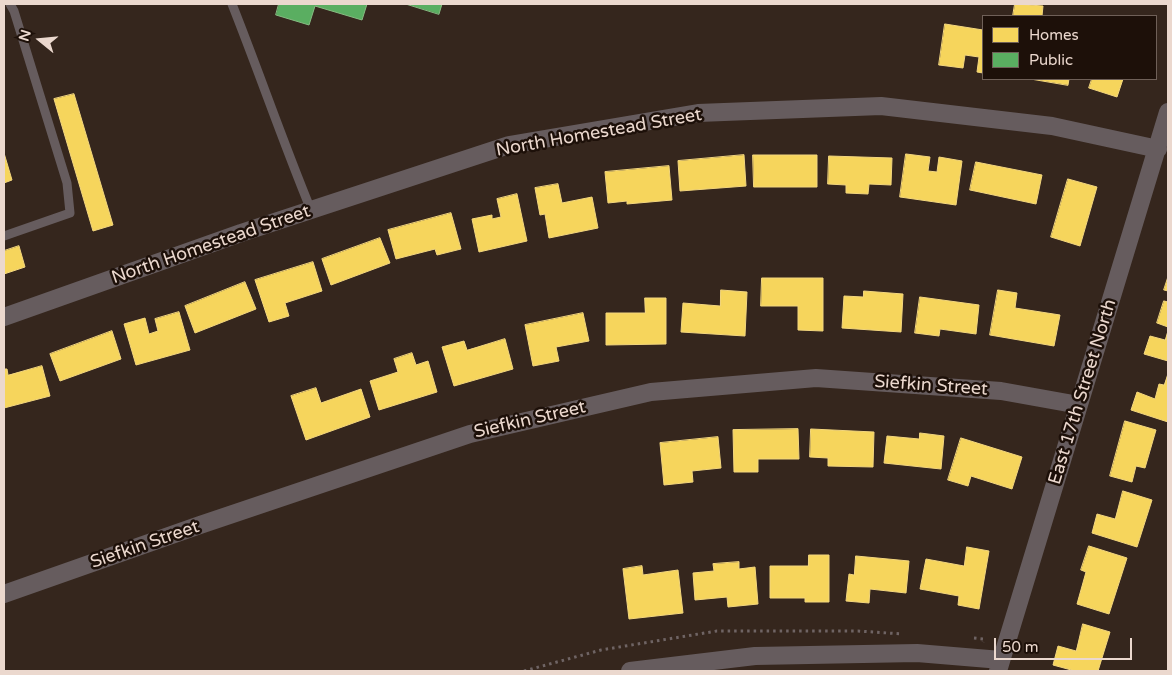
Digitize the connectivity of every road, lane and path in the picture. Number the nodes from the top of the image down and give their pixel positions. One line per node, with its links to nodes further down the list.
1 (10, 4): 6 (lane)
2 (232, 4): 5 (lane)
3 (1168, 112): 4 (street, East 17th Street North)
4 (1158, 149): 5 (street, North Homestead Street); 8 (street, East 17th Street North)
5 (311, 210): 7 (street, North Homestead Street)
6 (4, 236)
7 (4, 317)
8 (1079, 405): 9 (street, Siefkin Street); 10 (street, East 17th Street North)
9 (4, 594)
10 (1000, 666): 11 (street)
11 (630, 671)

